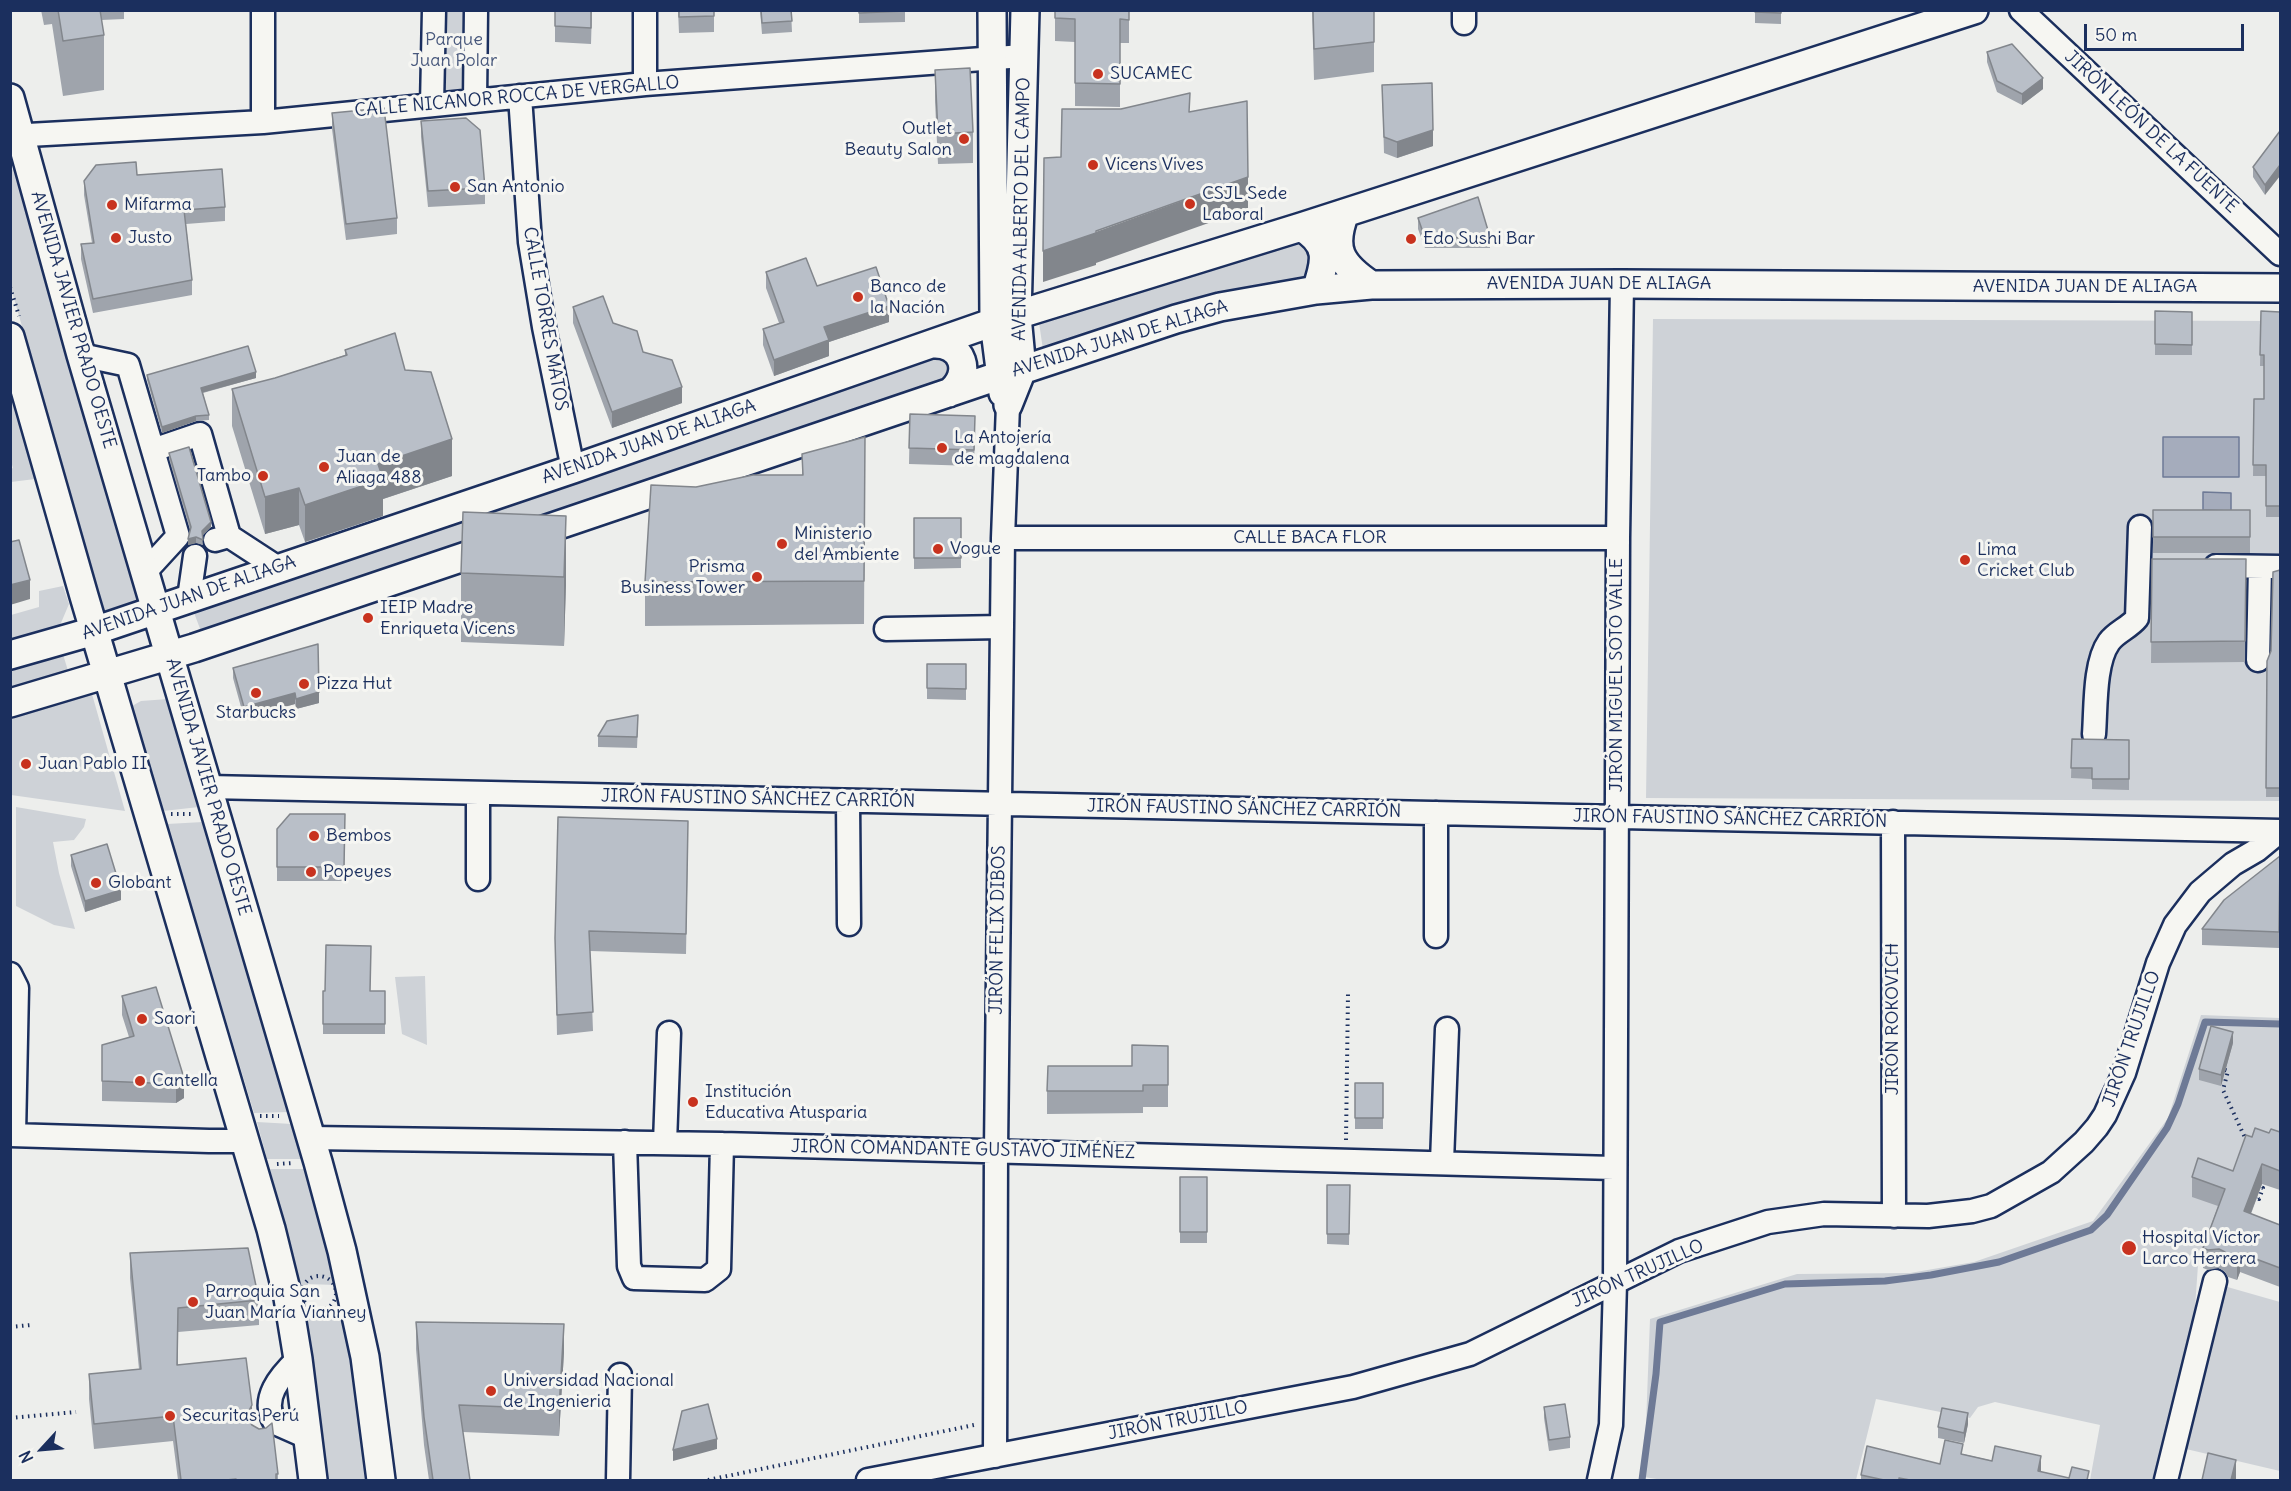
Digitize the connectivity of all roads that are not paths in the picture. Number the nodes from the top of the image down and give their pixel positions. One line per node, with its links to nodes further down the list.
1 (263, 10): 16 (street)
2 (434, 10): 15 (street)
3 (476, 10): 14 (street)
4 (645, 10): 11 (street)
5 (992, 10): 10 (main road, AVENIDA ALBERTO DEL CAMPO)
6 (1025, 10): 9 (main road, AVENIDA ALBERTO DEL CAMPO)
7 (2021, 10): 20 (street, JIRÓN LEÓN DE LA FUENTE)
8 (1973, 11): 18 (main road, AVENIDA JUAN DE ALIAGA)
9 (1023, 56): 10 (street, CALLE NICANOR ROCCA DE VERGALLO); 25 (main road, AVENIDA ALBERTO DEL CAMPO)
10 (991, 58): 11 (street, CALLE NICANOR ROCCA DE VERGALLO); 25 (main road, AVENIDA ALBERTO DEL CAMPO)
11 (645, 84): 12 (street, CALLE NICANOR ROCCA DE VERGALLO)
12 (520, 96): 14 (street, CALLE NICANOR ROCCA DE VERGALLO); 33 (street, CALLE TORRES MATOS)
13 (10, 98): 17 (main road, AVENIDA JAVIER PRADO OESTE)
14 (475, 99): 15 (street, CALLE NICANOR ROCCA DE VERGALLO)
15 (432, 105): 16 (street, CALLE NICANOR ROCCA DE VERGALLO)
16 (263, 122): 17 (street, CALLE NICANOR ROCCA DE VERGALLO)
17 (16, 136): 28 (main road, AVENIDA JAVIER PRADO OESTE)
18 (1345, 213): 19 (main road, AVENIDA JUAN DE ALIAGA); 22 (main road)
19 (1301, 227): 24 (main road); 25 (main road, AVENIDA JUAN DE ALIAGA)
20 (2280, 254)
21 (1623, 284): 22 (main road, AVENIDA JUAN DE ALIAGA); 23 (main road, AVENIDA JUAN DE ALIAGA); 36 (street, JIRÓN MIGUEL SOTO VALLE)
22 (1371, 285): 24 (main road, AVENIDA JUAN DE ALIAGA)
23 (2280, 288)
24 (1316, 290): 29 (main road, AVENIDA JUAN DE ALIAGA)
25 (1005, 319): 27 (main road, AVENIDA JUAN DE ALIAGA); 29 (main road, AVENIDA ALBERTO DEL CAMPO)
26 (10, 337): 46 (main road)
27 (932, 344): 30 (main road); 33 (main road, AVENIDA JUAN DE ALIAGA)
28 (81, 355): 32 (street); 41 (main road, AVENIDA JAVIER PRADO OESTE)
29 (1011, 373): 30 (main road, AVENIDA JUAN DE ALIAGA); 31 (main road, AVENIDA ALBERTO DEL CAMPO)
30 (949, 393): 48 (main road, AVENIDA JUAN DE ALIAGA)
31 (1008, 405): 35 (street, JIRÓN FELIX DIBOS)
32 (153, 450): 37 (street); 40 (street)
33 (573, 469): 40 (main road, AVENIDA JUAN DE ALIAGA)
34 (2140, 527): 54 (street)
35 (1003, 538): 36 (street, CALLE BACA FLOR); 44 (street, JIRÓN FELIX DIBOS)
36 (1618, 538): 60 (street, JIRÓN MIGUEL SOTO VALLE)
37 (186, 544): 41 (street); 42 (street)
38 (2194, 566): 39 (street)
39 (2270, 567): 49 (street)
40 (278, 568): 42 (main road, AVENIDA JUAN DE ALIAGA)
41 (145, 572): 43 (main road, AVENIDA JAVIER PRADO OESTE)
42 (189, 598): 43 (main road, AVENIDA JUAN DE ALIAGA)
43 (156, 609): 46 (main road, AVENIDA JUAN DE ALIAGA); 48 (main road, AVENIDA JAVIER PRADO OESTE)
44 (1002, 627): 45 (street); 58 (street, JIRÓN FELIX DIBOS)
45 (886, 628)
46 (94, 631): 47 (main road, AVENIDA JUAN DE ALIAGA); 50 (main road)
47 (10, 655)
48 (170, 656): 50 (main road, AVENIDA JUAN DE ALIAGA); 51 (main road, AVENIDA JAVIER PRADO OESTE)
49 (2258, 660)
50 (108, 675): 52 (main road, AVENIDA JUAN DE ALIAGA); 53 (main road)
51 (181, 694): 53 (main road); 55 (main road, AVENIDA JAVIER PRADO OESTE)
52 (10, 703)
53 (119, 715): 73 (main road)
54 (2094, 734)
55 (208, 787): 56 (street, JIRÓN FAUSTINO SÁNCHEZ CARRIÓN); 72 (main road, AVENIDA JAVIER PRADO OESTE)
56 (478, 793): 57 (street, JIRÓN FAUSTINO SÁNCHEZ CARRIÓN); 65 (street)
57 (848, 801): 58 (street, JIRÓN FAUSTINO SÁNCHEZ CARRIÓN); 66 (street)
58 (1000, 804): 59 (street, JIRÓN FAUSTINO SÁNCHEZ CARRIÓN); 77 (street, JIRÓN FELIX DIBOS)
59 (1436, 813): 60 (street, JIRÓN FAUSTINO SÁNCHEZ CARRIÓN); 67 (street)
60 (1616, 817): 61 (street, JIRÓN FAUSTINO SÁNCHEZ CARRIÓN); 79 (street, JIRÓN MIGUEL SOTO VALLE)
61 (1893, 822): 62 (street, JIRÓN FAUSTINO SÁNCHEZ CARRIÓN); 80 (street, JIRÓN ROKOVICH)
62 (2226, 830): 63 (street, JIRÓN FAUSTINO SÁNCHEZ CARRIÓN); 64 (street)
63 (2280, 831): 64 (street, JIRÓN TRUJILLO)
64 (2233, 864): 80 (street, JIRÓN TRUJILLO)
65 (478, 879)
66 (849, 924)
67 (1436, 936)
68 (10, 974): 71 (street)
69 (1447, 1029): 78 (street)
70 (669, 1033): 75 (street)
71 (12, 1135): 73 (street)
72 (311, 1139): 74 (street, JIRÓN COMANDANTE GUSTAVO JIMÉNEZ); 88 (main road, AVENIDA JAVIER PRADO OESTE)
73 (244, 1140): 83 (main road)
74 (625, 1142): 75 (street, JIRÓN COMANDANTE GUSTAVO JIMÉNEZ); 76 (street)
75 (665, 1143): 76 (street, JIRÓN COMANDANTE GUSTAVO JIMÉNEZ)
76 (722, 1144): 77 (street, JIRÓN COMANDANTE GUSTAVO JIMÉNEZ)
77 (996, 1150): 78 (street, JIRÓN COMANDANTE GUSTAVO JIMÉNEZ); 86 (street, JIRÓN FELIX DIBOS)
78 (1442, 1162): 79 (street, JIRÓN COMANDANTE GUSTAVO JIMÉNEZ)
79 (1614, 1168): 82 (street, JIRÓN MIGUEL SOTO VALLE)
80 (1894, 1216): 82 (street, JIRÓN TRUJILLO)
81 (2215, 1281): 92 (street)
82 (1615, 1283): 86 (street, JIRÓN TRUJILLO); 91 (street, JIRÓN MIGUEL SOTO VALLE)
83 (298, 1359): 85 (main road); 85 (street)
84 (620, 1375): 89 (street)
85 (309, 1438): 87 (main road)
86 (995, 1456): 90 (street, JIRÓN TRUJILLO)
87 (313, 1480)
88 (381, 1480)
89 (618, 1480)
90 (868, 1480)
91 (1599, 1480)
92 (2166, 1480)

